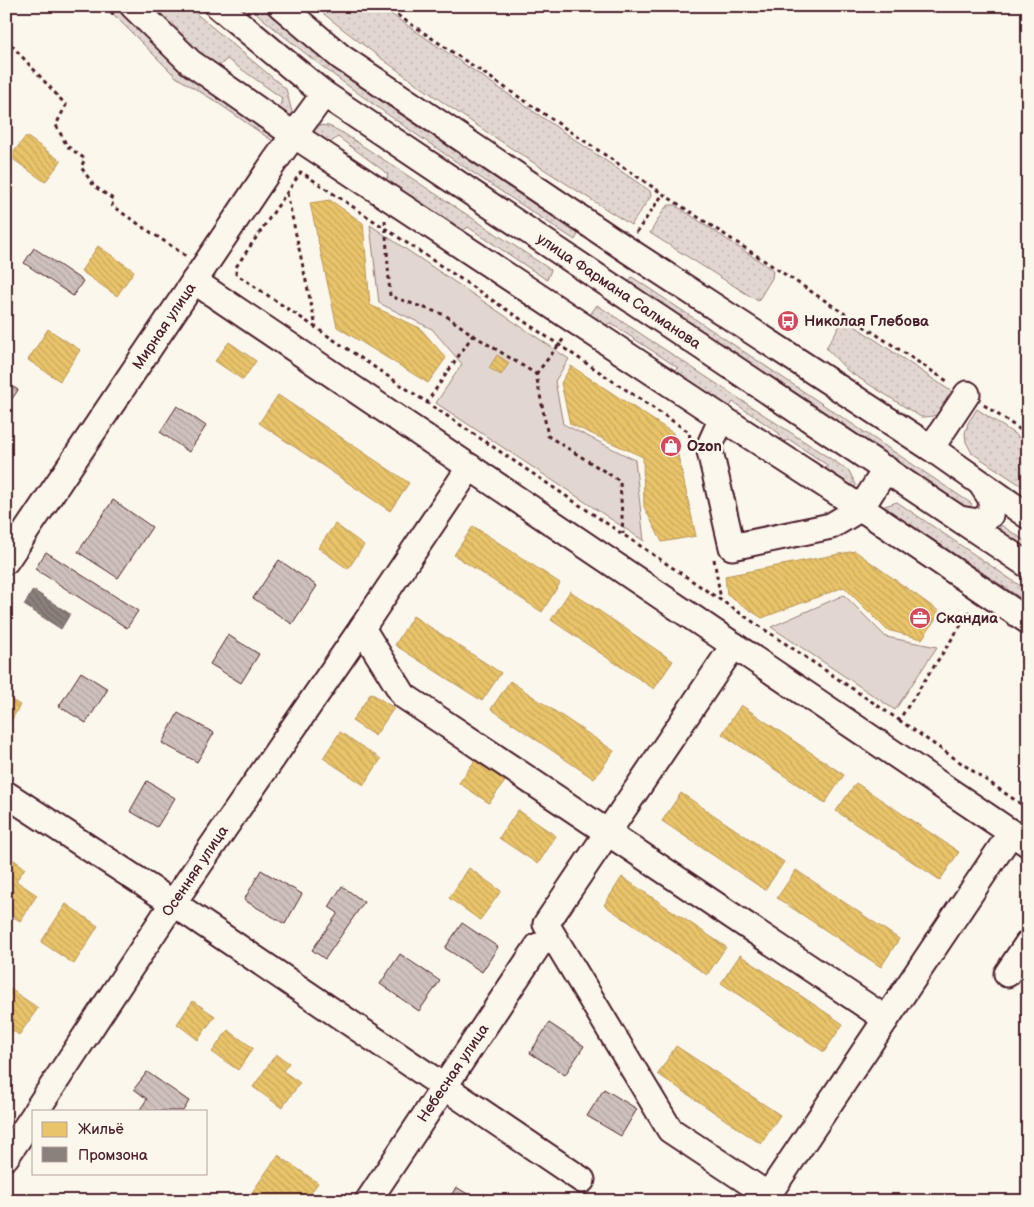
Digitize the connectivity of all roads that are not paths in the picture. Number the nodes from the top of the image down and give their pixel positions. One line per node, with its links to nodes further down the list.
1 (133, 6): 5 (street)
2 (218, 6): 4 (street, улица Фармана Салманова)
3 (281, 6): 9 (street)
4 (324, 94): 5 (street, Мирная улица); 11 (street, улица Фармана Салманова)
5 (294, 135): 6 (street, Мирная улица); 8 (street)
6 (199, 274): 10 (street); 16 (street, Мирная улица)
7 (967, 394): 9 (street)
8 (722, 418): 13 (street); 13 (street)
9 (931, 448): 12 (street)
10 (470, 467): 19 (street, Осенняя улица); 20 (street)
11 (886, 469): 13 (street); 15 (street, улица Фармана Салманова)
12 (982, 485): 14 (street); 15 (street)
13 (861, 508): 18 (street)
14 (1028, 516)
15 (960, 519): 17 (street, улица Фармана Салманова)
16 (6, 561)
17 (1028, 565)
18 (1028, 621)
19 (360, 631): 22 (street); 24 (street, Осенняя улица)
20 (734, 645): 22 (street); 23 (street)
21 (6, 794): 24 (street)
22 (608, 832): 28 (street); 34 (street)
23 (1019, 838): 28 (street)
24 (173, 903): 29 (street); 30 (street, Осенняя улица)
25 (1028, 943): 27 (street)
26 (538, 946): 29 (street, Небесная улица)
27 (1007, 974)
28 (886, 1019): 34 (street)
29 (444, 1086): 33 (street); 35 (street, Небесная улица)
30 (37, 1110)
31 (32, 1118): 32 (street)
32 (6, 1157)
33 (582, 1180)
34 (766, 1198)
35 (368, 1201)

